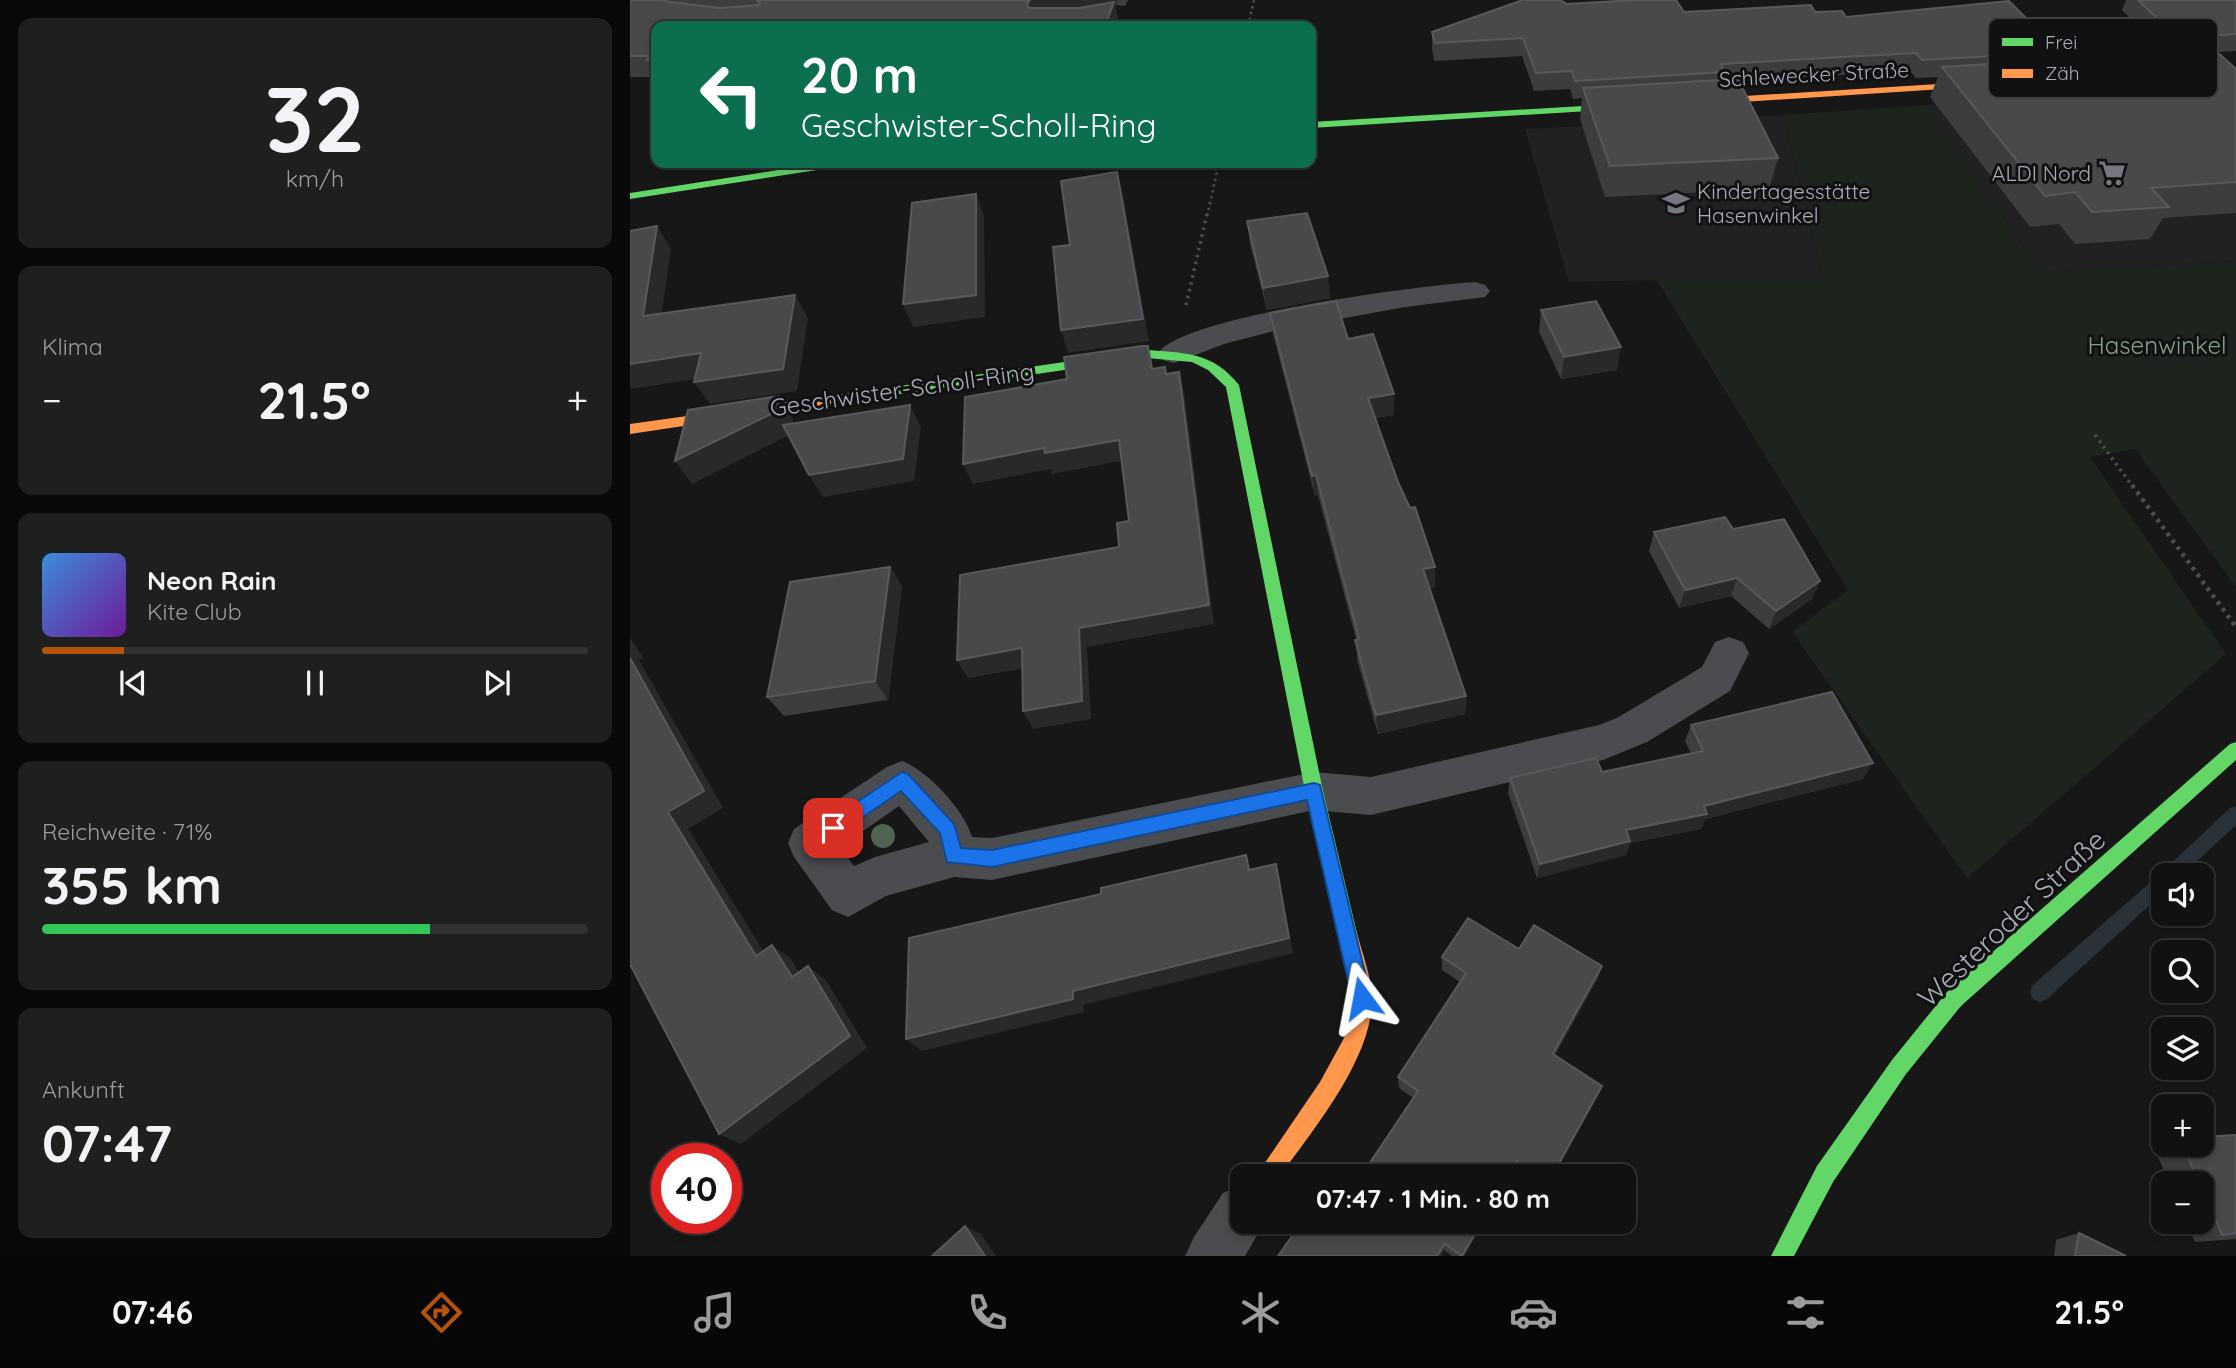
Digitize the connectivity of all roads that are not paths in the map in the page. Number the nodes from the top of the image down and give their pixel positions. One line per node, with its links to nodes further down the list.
1 (1988, 84): 2 (street, Schlewecker Straße)
2 (1674, 103)
3 (1646, 105): 4 (street)
4 (1316, 125)
5 (810, 168): 6 (street)
6 (630, 195)
7 (1475, 291): 8 (street, Geschwister-Scholl-Ring)
8 (1174, 353): 9 (street, Geschwister-Scholl-Ring); 12 (street, Geschwister-Scholl-Ring)
9 (630, 429)
10 (1729, 653): 12 (street)
11 (2236, 749): 17 (street, Westeroder Straße)
12 (1314, 791): 13 (street); 14 (street, Geschwister-Scholl-Ring)
13 (954, 856)
14 (1275, 1164)
15 (1230, 1230): 16 (street)
16 (1213, 1256)
17 (1782, 1256)

